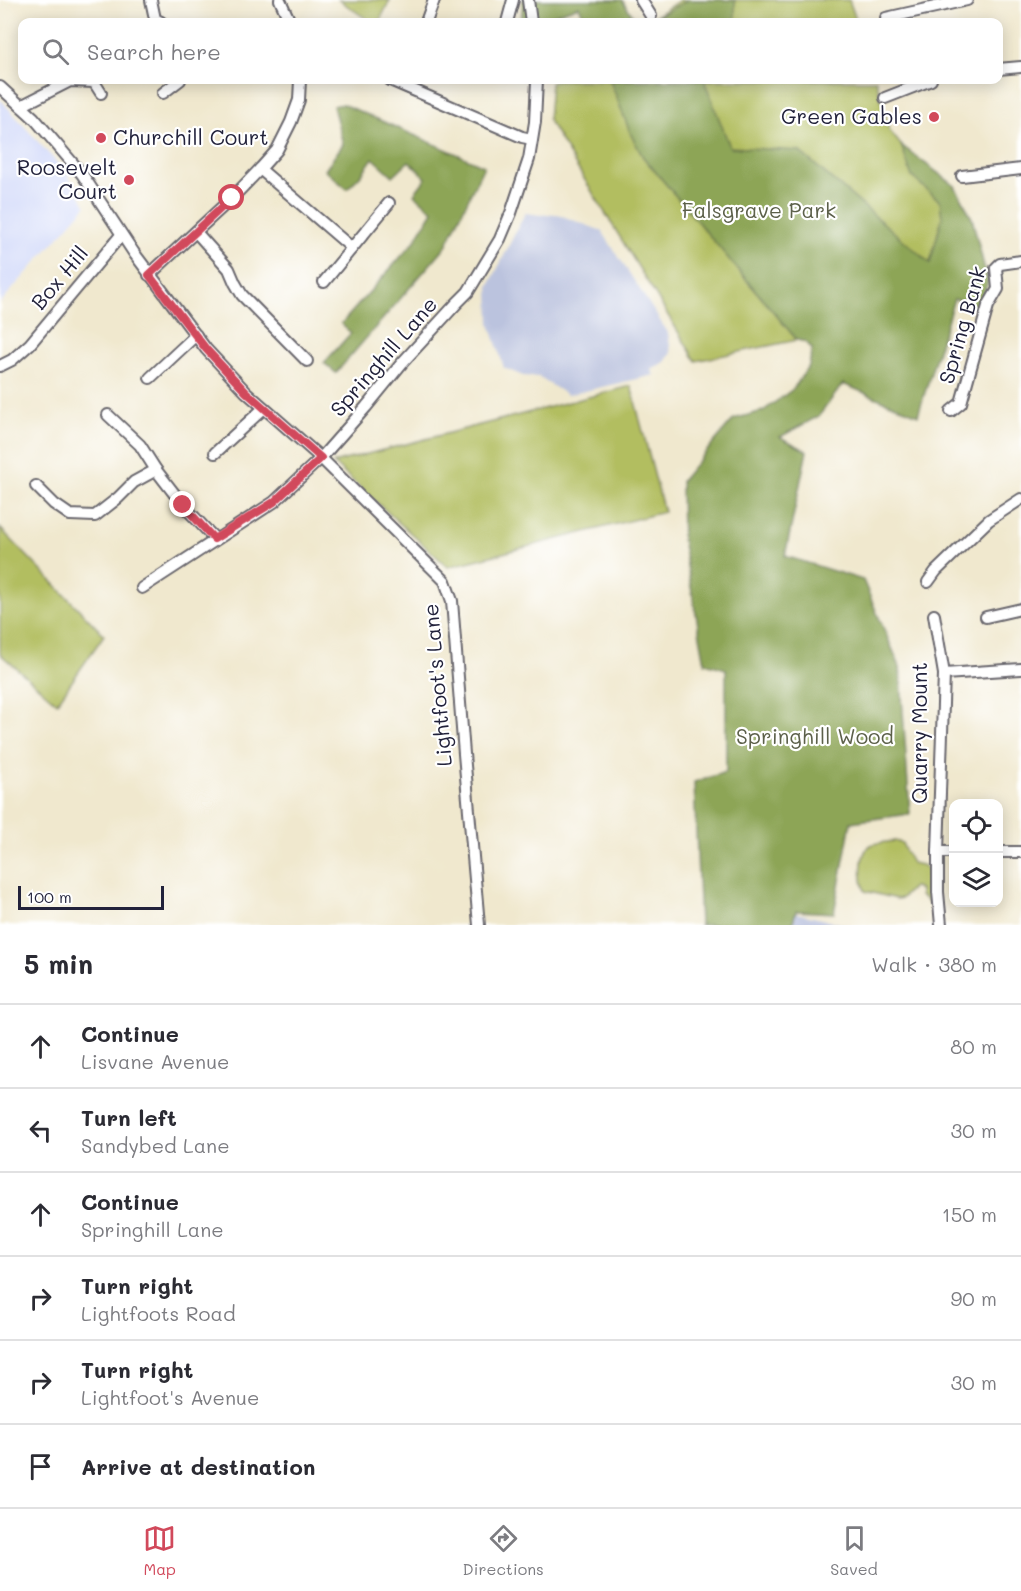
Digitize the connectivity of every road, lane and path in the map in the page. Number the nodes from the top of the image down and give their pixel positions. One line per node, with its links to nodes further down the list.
1 (151, 0): 9 (street)
2 (280, 0): 10 (street)
3 (434, 0): 11 (street)
4 (513, 0): 12 (street)
5 (528, 0): 13 (street)
6 (641, 0): 8 (street)
7 (966, 0): 14 (street)
8 (651, 16)
9 (154, 18)
10 (288, 18)
11 (427, 18)
12 (508, 18)
13 (530, 18)
14 (886, 18)
15 (1021, 67): 16 (street)
16 (1003, 69)
17 (64, 84): 28 (street)
18 (95, 84): 25 (street)
19 (175, 84): 26 (street)
20 (300, 84): 30 (street)
21 (406, 84): 29 (street)
22 (537, 84): 29 (street, Springhill Lane)
23 (921, 84): 27 (street)
24 (0, 87): 28 (street)
25 (101, 93)
26 (164, 93)
27 (885, 98)
28 (21, 106): 35 (street)
29 (532, 139): 48 (street, Springhill Lane)
30 (260, 169): 34 (street); 36 (street)
31 (1021, 169): 32 (street)
32 (962, 176)
33 (389, 203): 36 (street)
34 (196, 232): 38 (street); 41 (street)
35 (121, 235): 38 (street); 42 (street, Box Hill)
36 (352, 248): 39 (street)
37 (1021, 261): 45 (street, Spring Bank)
38 (149, 275): 40 (street)
39 (324, 282)
40 (196, 335): 43 (street); 44 (street)
41 (307, 361)
42 (0, 366)
43 (150, 378)
44 (264, 408): 47 (street); 48 (street)
45 (951, 411)
46 (108, 415): 49 (street)
47 (214, 453)
48 (321, 458): 52 (street, Springhill Lane); 64 (street, Lightfoot's Lane)
49 (156, 470): 50 (street); 52 (street)
50 (36, 486)
51 (1021, 500): 53 (street)
52 (214, 539): 54 (street, Springhill Lane)
53 (928, 582)
54 (142, 588)
55 (1021, 609): 57 (street)
56 (934, 615): 59 (street, Quarry Mount)
57 (986, 617)
58 (1021, 669): 59 (street)
59 (944, 674): 60 (street, Quarry Mount)
60 (938, 852): 61 (street); 65 (street, Quarry Mount)
61 (949, 852)
62 (1003, 852): 63 (street)
63 (1021, 852)
64 (478, 925)
65 (941, 925)

